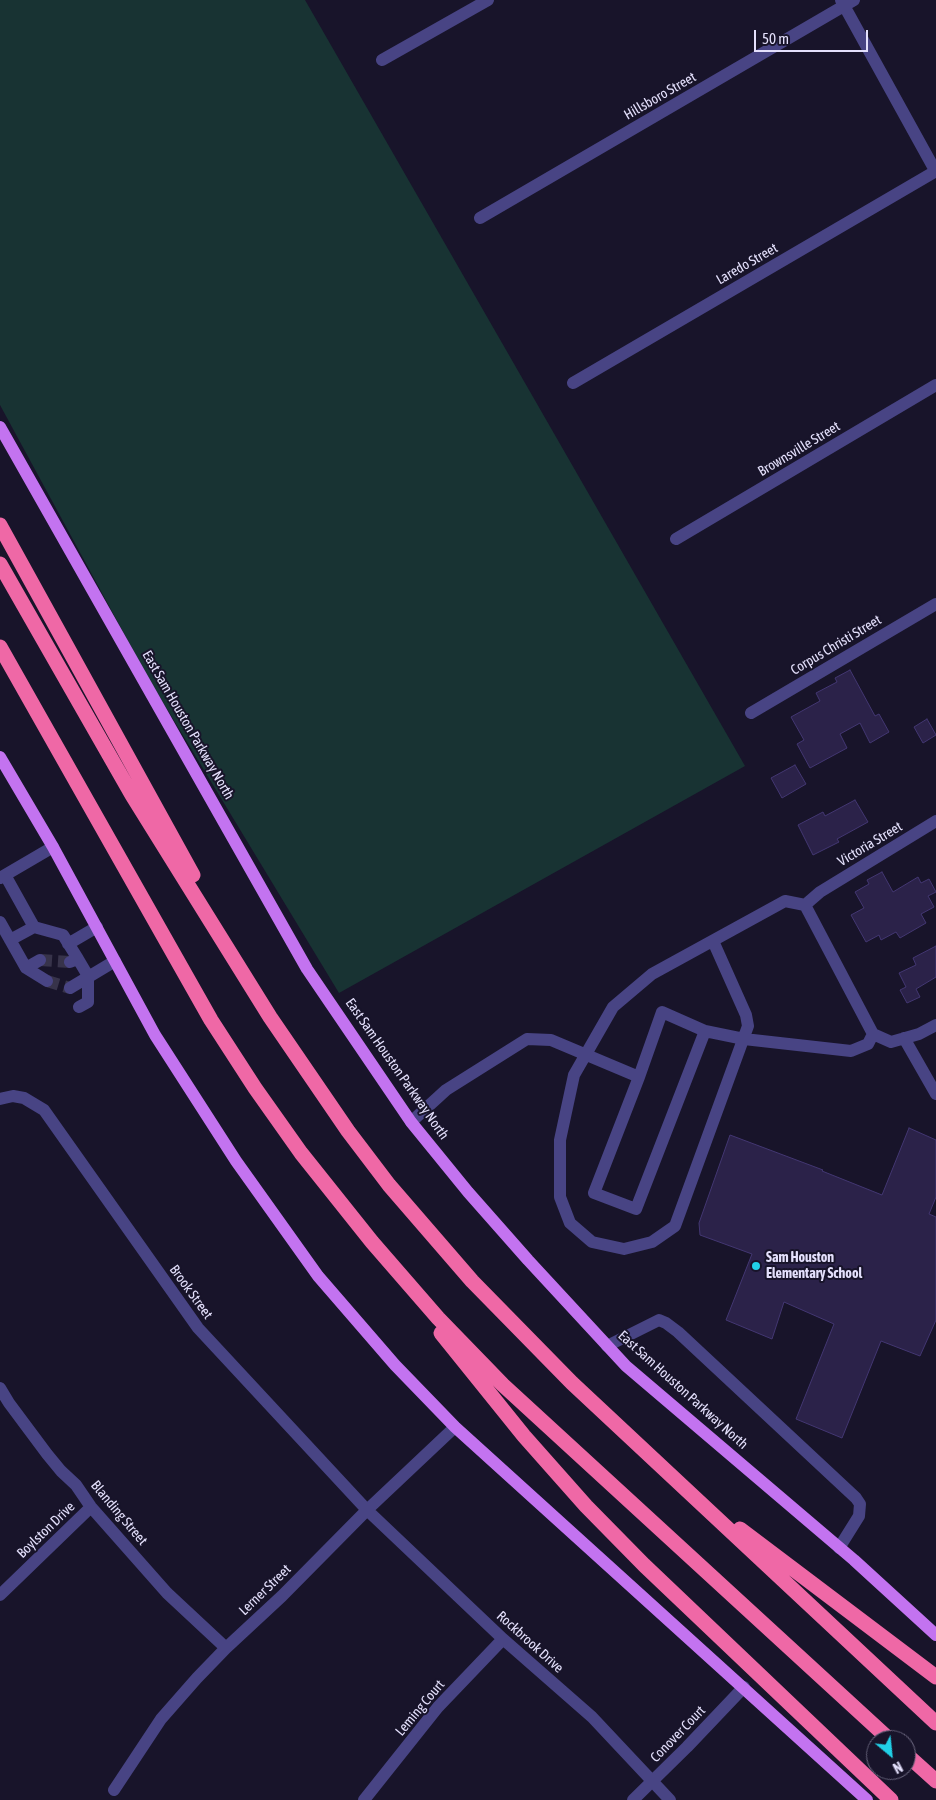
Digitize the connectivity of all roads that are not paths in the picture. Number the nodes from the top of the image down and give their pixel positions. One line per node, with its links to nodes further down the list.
1 (488, 0): 3 (street)
2 (846, 2): 4 (street); 5 (street, Hillsboro Street)
3 (382, 60)
4 (936, 172): 6 (street, Laredo Street)
5 (480, 218)
6 (573, 383)
7 (936, 385): 10 (street, Brownsville Street)
8 (0, 427): 43 (main road, East Sam Houston Parkway North)
9 (0, 525): 33 (highway)
10 (676, 539)
11 (0, 564): 33 (highway)
12 (936, 604): 14 (street, Corpus Christi Street)
13 (0, 647): 44 (highway)
14 (751, 713)
15 (0, 757): 17 (main road)
16 (936, 821): 19 (street, Victoria Street)
17 (53, 847): 18 (street); 22 (main road)
18 (3, 876): 21 (street)
19 (805, 905): 24 (street); 36 (street)
20 (0, 922): 23 (street)
21 (34, 927): 23 (street); 25 (street)
22 (97, 928): 25 (street); 27 (main road)
23 (10, 940): 28 (street)
24 (713, 941): 38 (street); 39 (street)
25 (68, 944): 29 (street)
26 (40, 960): 28 (street)
27 (115, 961): 29 (street); 47 (main road)
28 (26, 968): 30 (street)
29 (88, 976): 31 (street); 32 (street)
30 (47, 981)
31 (70, 988)
32 (79, 1007)
33 (270, 1017): 48 (highway)
34 (936, 1025): 37 (street)
35 (705, 1031): 38 (street); 40 (street); 40 (street)
36 (873, 1034): 37 (street); 38 (street)
37 (904, 1038): 41 (street)
38 (744, 1039): 39 (street)
39 (585, 1055): 40 (street); 43 (street)
40 (639, 1077)
41 (936, 1094)
42 (0, 1099): 50 (street, Brook Street)
43 (411, 1122): 45 (main road, East Sam Houston Parkway North)
44 (372, 1242): 59 (highway); 68 (highway)
45 (607, 1346): 51 (main road, East Sam Houston Parkway North); 51 (street)
46 (0, 1388): 49 (street, Blanding Street)
47 (455, 1426): 50 (street, Lerner Street); 57 (main road)
48 (676, 1481): 56 (highway); 58 (highway)
49 (91, 1507): 52 (street, Boylston Drive); 55 (street, Blanding Street)
50 (367, 1510): 54 (street, Rockbrook Drive); 55 (street, Lerner Street)
51 (839, 1548): 53 (main road, East Sam Houston Parkway North)
52 (0, 1595)
53 (936, 1635)
54 (503, 1639): 61 (street, Rockbrook Drive); 64 (street, Leming Court)
55 (226, 1648): 63 (street, Lerner Street)
56 (936, 1677)
57 (744, 1687): 61 (street, Conover Court); 67 (main road)
58 (936, 1723)
59 (879, 1730)
60 (916, 1763): 62 (highway)
61 (653, 1781): 65 (street, Conover Court); 66 (street, Rockbrook Drive)
62 (936, 1781)
63 (114, 1790)
64 (364, 1800)
65 (633, 1800)
66 (670, 1800)
67 (867, 1800)
68 (890, 1800)

